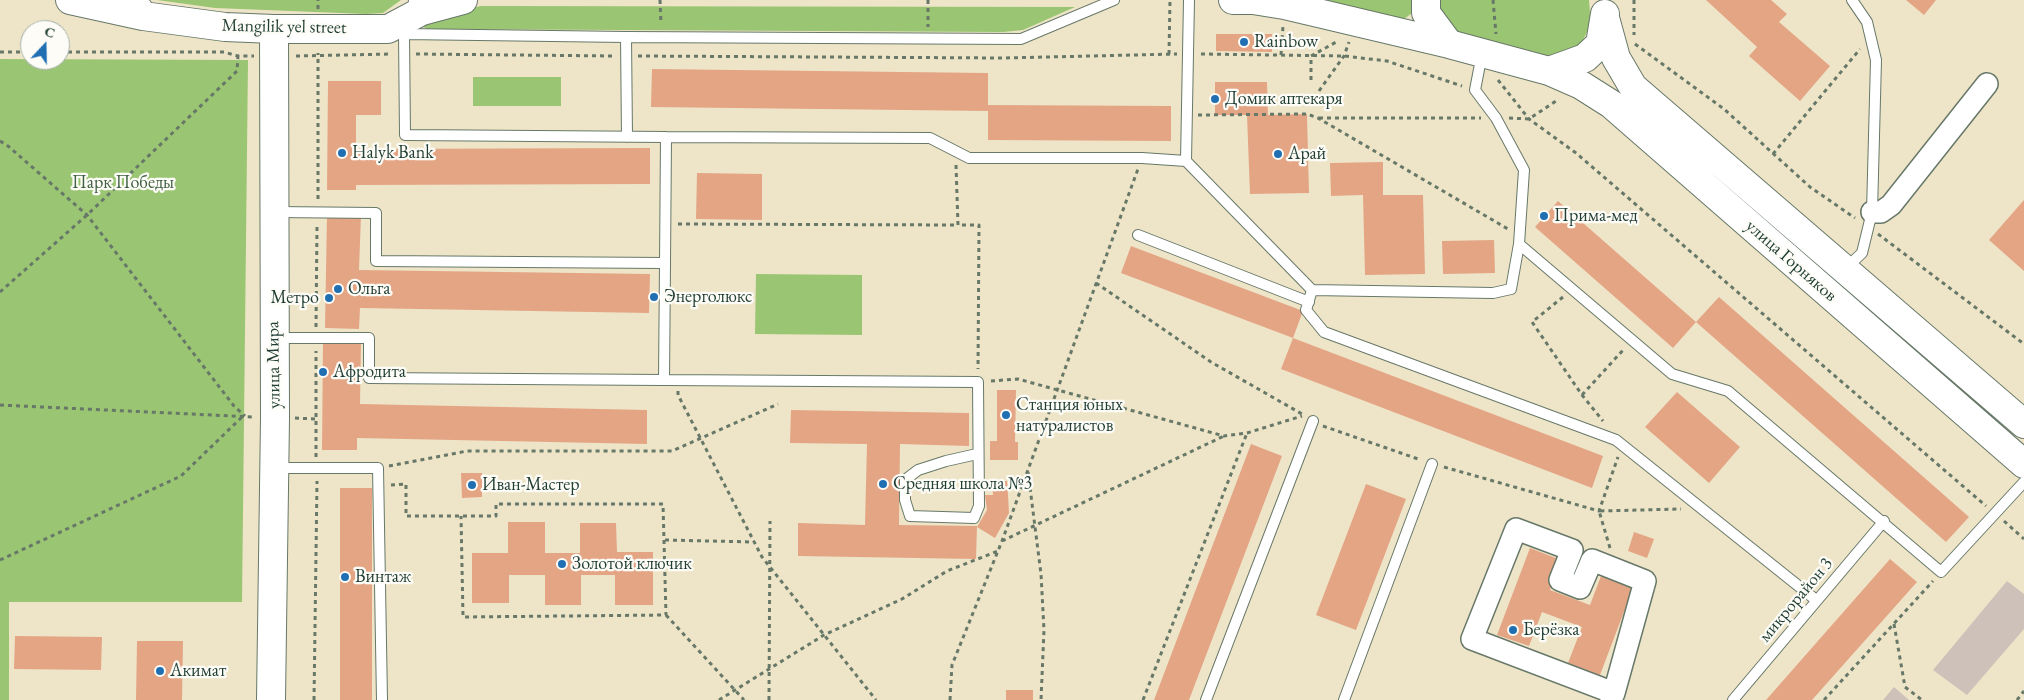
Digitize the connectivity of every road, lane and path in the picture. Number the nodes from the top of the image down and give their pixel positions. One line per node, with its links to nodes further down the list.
1 (70, 0): 11 (street, Mangilik yel street)
2 (463, 0): 10 (street, Mangilik yel street)
3 (1114, 0): 15 (lane)
4 (1170, 0): 25 (path)
5 (1189, 0): 26 (lane)
6 (1234, 0): 18 (street)
7 (1426, 0): 18 (street)
8 (1634, 0): 44 (path)
9 (1855, 1): 16 (lane)
10 (422, 6): 14 (street, Mangilik yel street)
11 (137, 8): 13 (street, Mangilik yel street)
12 (1605, 9): 32 (street); 56 (street, улица Горняков)
13 (274, 29): 14 (street, Mangilik yel street); 29 (street, улица Мира)
14 (396, 31): 15 (lane); 24 (lane)
15 (626, 37): 30 (lane)
16 (1871, 37): 44 (path); 50 (lane)
17 (1350, 40): 31 (path)
18 (1450, 44): 23 (street)
19 (318, 49): 27 (path)
20 (0, 52): 21 (path)
21 (20, 52)
22 (70, 52): 28 (path)
23 (1482, 53): 32 (street); 35 (lane)
24 (404, 54): 27 (path); 30 (path); 40 (lane)
25 (1169, 54): 26 (path); 30 (path)
26 (1188, 54): 31 (path); 37 (lane)
27 (318, 55): 29 (path); 48 (path)
28 (238, 56): 29 (path); 49 (path)
29 (274, 56): 47 (street, улица Мира)
30 (628, 56): 40 (lane)
31 (1344, 56): 35 (path); 36 (path)
32 (1549, 70): 83 (street, улица Горняков)
33 (1498, 79): 35 (path)
34 (1987, 84): 50 (street)
35 (1474, 90): 39 (lane)
36 (1320, 92)
37 (1187, 115): 38 (path); 46 (lane)
38 (1318, 118): 39 (path); 54 (path)
39 (1496, 118): 54 (lane); 92 (path)
40 (626, 137): 41 (lane)
41 (666, 137): 43 (lane); 51 (lane)
42 (0, 142): 49 (path)
43 (956, 151): 45 (lane); 52 (path)
44 (1773, 154): 50 (path)
45 (1142, 158): 46 (lane); 57 (path)
46 (1186, 161): 58 (lane)
47 (275, 212): 48 (lane); 62 (street, улица Мира)
48 (318, 212): 55 (lane); 63 (path)
49 (87, 215): 60 (path); 74 (path)
50 (1871, 220): 56 (lane); 65 (path)
51 (665, 224): 52 (path); 55 (lane)
52 (958, 225): 68 (path)
53 (1138, 235): 61 (lane)
54 (1520, 240): 58 (lane); 59 (lane)
55 (665, 263): 66 (lane)
56 (1845, 270): 76 (street, улица Горняков)
57 (1096, 283): 69 (path); 73 (path)
58 (1312, 290): 61 (lane)
59 (1573, 290): 64 (lane); 70 (path)
60 (0, 292)
61 (1309, 302): 80 (lane)
62 (274, 338): 63 (lane); 84 (street, улица Мира)
63 (316, 338): 66 (lane); 85 (path)
64 (1632, 340): 70 (path); 95 (lane)
65 (2024, 344)
66 (664, 380): 67 (lane)
67 (678, 380): 68 (lane); 79 (path)
68 (978, 382): 69 (path); 81 (lane)
69 (1057, 391): 78 (path); 87 (path)
70 (1582, 395): 80 (path)
71 (0, 404): 74 (path)
72 (778, 404): 79 (path)
73 (1304, 416): 75 (path); 77 (path)
74 (242, 417): 102 (path)
75 (1314, 421): 82 (path); 123 (lane)
76 (2024, 424)
77 (1247, 433): 78 (path); 122 (path)
78 (1224, 436): 96 (path)
79 (700, 439): 86 (path); 100 (path)
80 (1622, 445): 90 (lane); 91 (path)
81 (977, 454): 81 (lane)
82 (1432, 464): 91 (path); 124 (lane)
83 (2024, 464)
84 (274, 468): 85 (lane); 113 (street, улица Мира)
85 (316, 468): 86 (lane); 114 (path)
86 (378, 468): 89 (lane)
87 (1028, 471): 96 (path); 99 (path)
88 (2024, 482): 92 (lane)
89 (378, 485): 93 (path); 115 (lane)
90 (1701, 508): 91 (path); 106 (lane)
91 (1599, 511): 104 (path)
92 (1995, 514): 97 (path); 105 (lane)
93 (461, 516): 98 (path); 107 (path)
94 (770, 521): 103 (path)
95 (1884, 521): 105 (lane); 106 (lane, микрорайон 3)
96 (1036, 525): 99 (path); 121 (path)
97 (2024, 539)
98 (665, 540): 100 (path); 107 (path)
99 (1002, 541): 101 (path)
100 (755, 542): 103 (path)
101 (998, 550): 109 (path); 120 (path)
102 (0, 560)
103 (769, 565): 109 (path); 118 (path)
104 (1617, 570): 112 (street); 112 (street)
105 (1941, 572): 108 (path)
106 (1816, 600): 125 (lane, микрорайон 3)
107 (666, 615): 110 (path)
108 (1894, 624): 126 (path); 127 (path)
109 (824, 635): 110 (path); 119 (path)
110 (735, 690): 116 (path); 117 (path)
111 (2024, 692): 128 (path)
112 (1612, 696)
113 (271, 700)
114 (314, 700)
115 (382, 700)
116 (719, 700)
117 (744, 700)
118 (769, 700)
119 (876, 700)
120 (950, 700)
121 (1041, 700)
122 (1142, 700)
123 (1206, 700)
124 (1344, 700)
125 (1733, 700)
126 (1824, 700)
127 (1922, 700)
128 (2018, 700)

